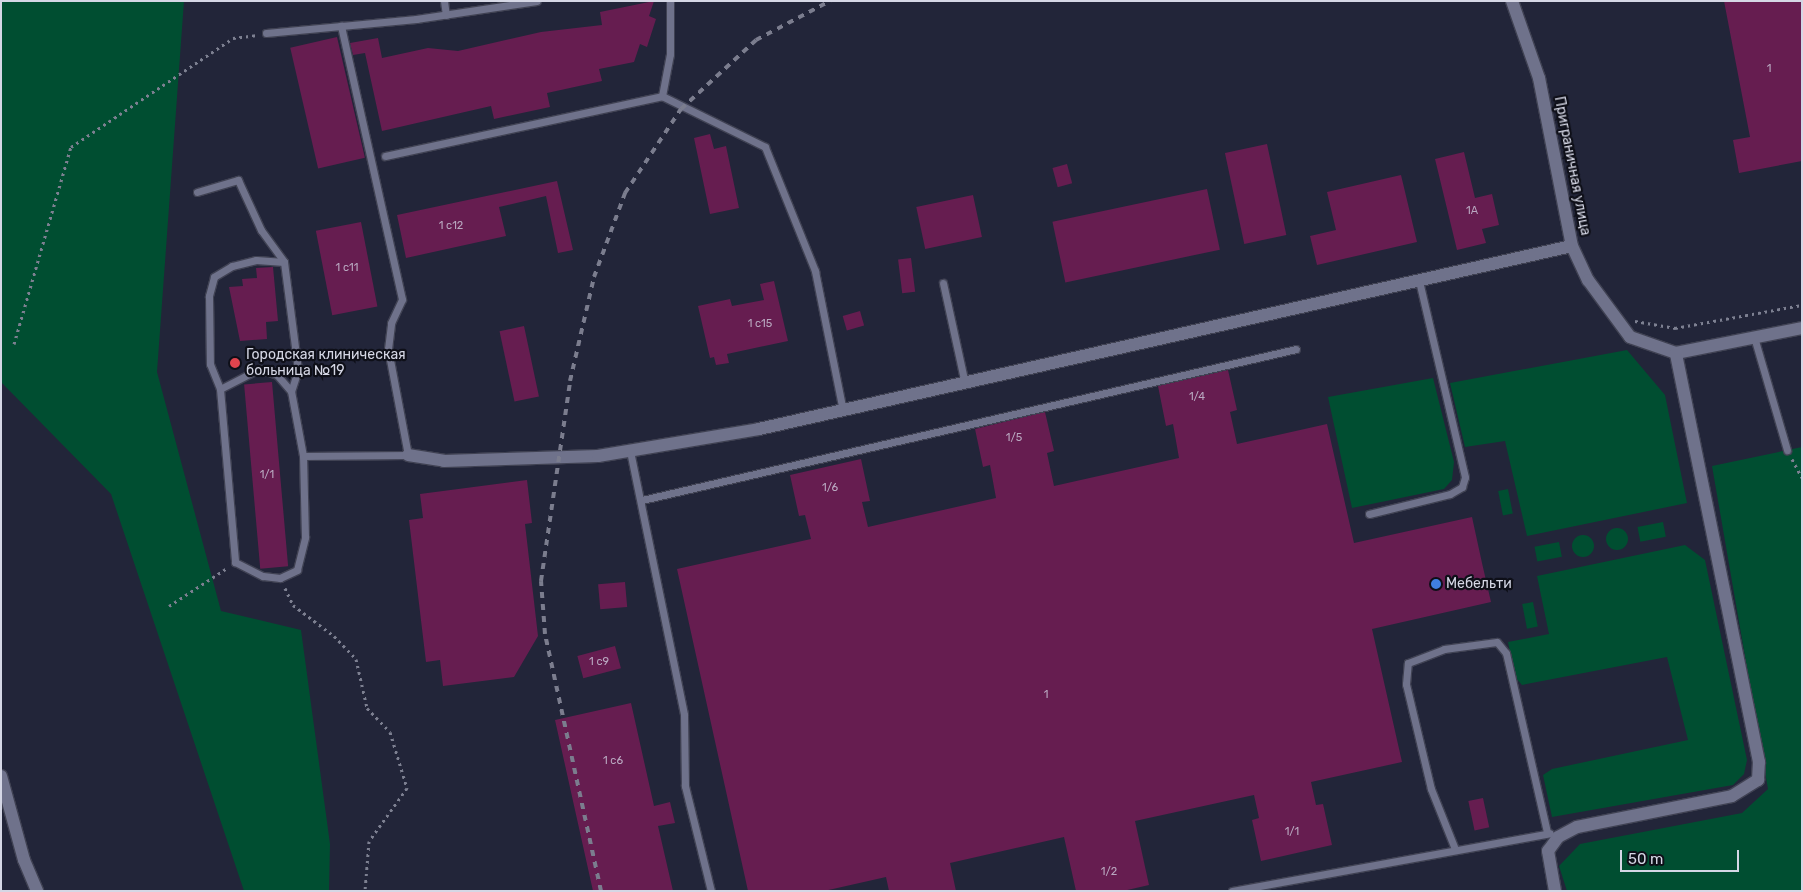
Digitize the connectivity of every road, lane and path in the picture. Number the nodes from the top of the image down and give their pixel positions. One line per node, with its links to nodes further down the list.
1 (444, 1): 5 (lane)
2 (537, 1): 5 (lane)
3 (670, 1): 8 (lane)
4 (1512, 1): 11 (street, Приграничная улица)
5 (446, 15): 6 (lane)
6 (341, 26): 7 (lane); 28 (lane)
7 (266, 33): 19 (path)
8 (662, 96): 9 (lane); 25 (lane)
9 (385, 156)
10 (197, 192): 12 (lane)
11 (1572, 246): 13 (street); 16 (street, Приграничная улица)
12 (284, 262): 23 (lane); 24 (lane)
13 (1420, 280): 22 (street); 32 (lane)
14 (943, 283): 22 (lane)
15 (1802, 305): 16 (path)
16 (1614, 317): 21 (street, Приграничная улица)
17 (1802, 328): 18 (street)
18 (1754, 337): 21 (street); 26 (lane)
19 (14, 344)
20 (1296, 349): 31 (lane)
21 (1676, 353): 37 (street)
22 (966, 384): 25 (street)
23 (220, 389): 24 (lane); 33 (lane)
24 (291, 391): 29 (lane)
25 (843, 411): 27 (street)
26 (1788, 450): 30 (path)
27 (630, 451): 28 (street); 31 (lane)
28 (408, 455): 29 (lane)
29 (303, 456): 34 (lane)
30 (1802, 478)
31 (642, 500): 41 (lane)
32 (1369, 514)
33 (236, 562): 34 (lane); 35 (path)
34 (280, 578): 40 (path)
35 (168, 606)
36 (1, 776): 39 (street)
37 (1552, 834): 38 (lane); 38 (lane); 43 (street)
38 (1455, 849): 42 (lane)
39 (37, 891)
40 (365, 891)
41 (711, 891)
42 (1232, 891)
43 (1555, 891)

